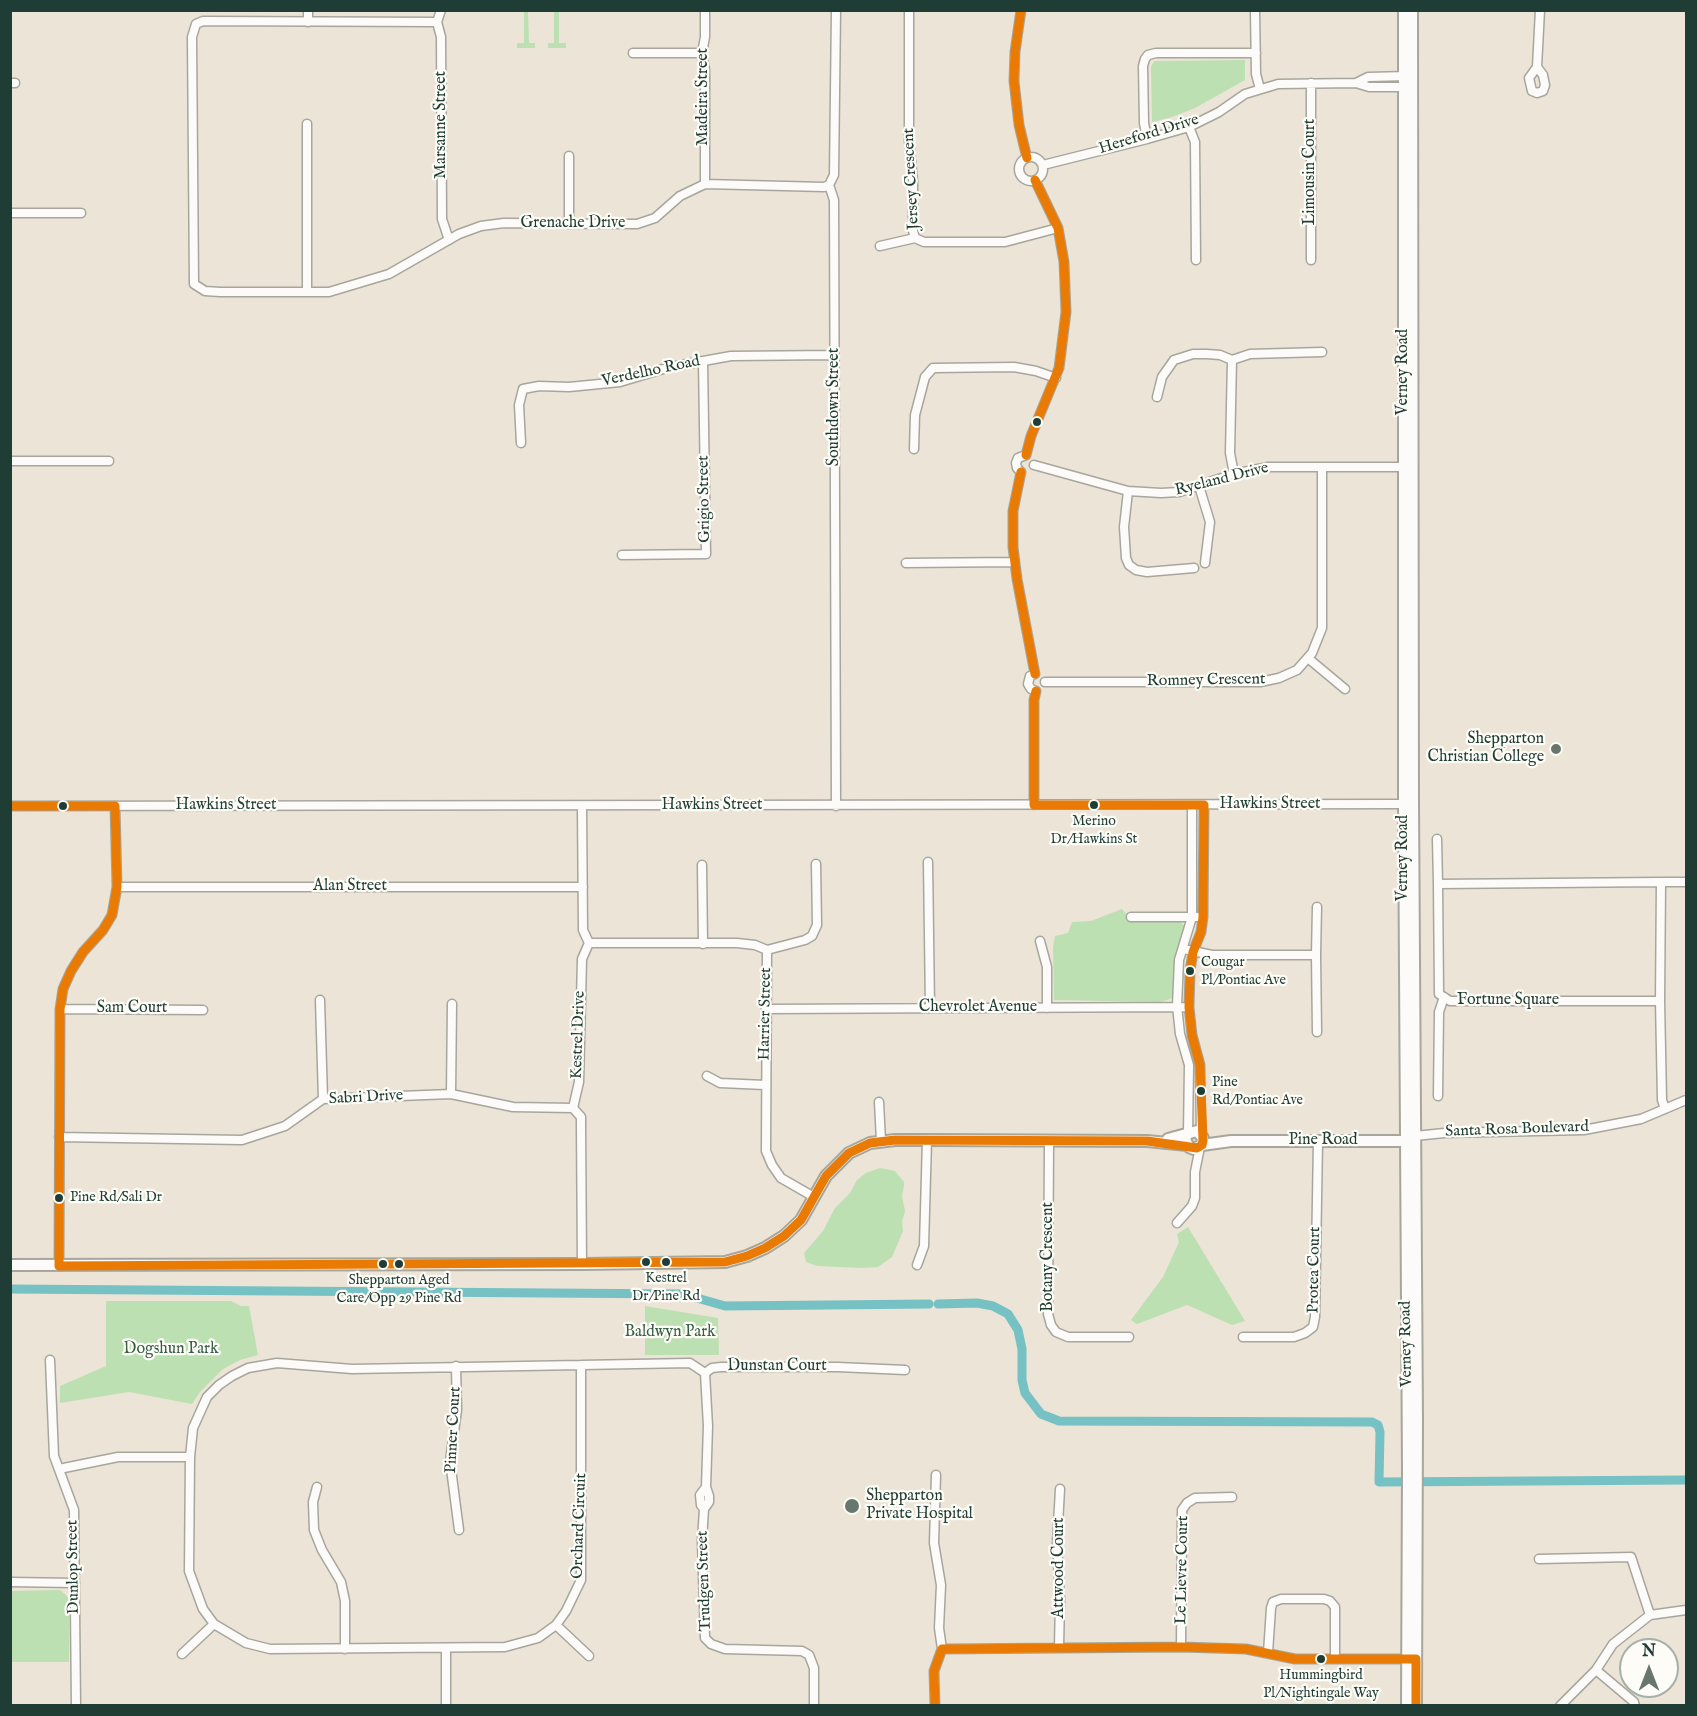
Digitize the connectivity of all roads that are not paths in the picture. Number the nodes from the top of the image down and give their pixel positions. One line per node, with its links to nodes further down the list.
1 (308, 10): 11 (street)
2 (441, 10): 12 (street, Marsanne Street)
3 (705, 10): 14 (street, Madeira Street)
4 (836, 10): 28 (street, Southdown Street)
5 (909, 10): 33 (street, Jersey Crescent)
6 (1021, 10): 24 (street)
7 (1256, 10): 15 (street)
8 (1404, 10): 17 (street, Verney Road)
9 (1412, 10): 17 (street, Verney Road)
10 (1540, 10): 16 (street)
11 (308, 22): 12 (street); 38 (street, Grenache Drive)
12 (437, 22): 34 (street, Marsanne Street)
13 (633, 53): 14 (street)
14 (702, 53): 27 (street, Madeira Street)
15 (1256, 53): 19 (street); 22 (street)
16 (1537, 67)
17 (1407, 82): 18 (street, Hereford Drive); 52 (street, Verney Road)
18 (1311, 84): 19 (street, Hereford Drive); 37 (street, Limousin Court)
19 (1260, 89): 21 (street, Hereford Drive)
20 (307, 124): 38 (street)
21 (1189, 127): 22 (street, Hereford Drive); 36 (street)
22 (1147, 139): 25 (street, Hereford Drive)
23 (569, 156): 31 (street)
24 (1027, 158): 25 (street); 26 (street)
25 (1043, 165): 26 (street)
26 (1035, 180): 32 (street)
27 (705, 184): 28 (street, Grenache Drive); 31 (street, Grenache Drive)
28 (829, 185): 40 (street, Southdown Street)
29 (10, 213): 30 (street)
30 (81, 213)
31 (569, 224): 34 (street, Grenache Drive)
32 (1058, 228): 33 (street, Jersey Crescent); 43 (street)
33 (915, 238): 35 (street)
34 (449, 240): 38 (street, Grenache Drive)
35 (880, 246)
36 (1196, 260)
37 (1311, 260)
38 (307, 292)
39 (1322, 352): 41 (street)
40 (834, 355): 42 (street, Verdelho Road); 74 (street, Southdown Street)
41 (1232, 360): 44 (street); 54 (street)
42 (703, 361): 45 (street, Verdelho Road); 57 (street, Grigio Street)
43 (1056, 378): 46 (street); 47 (street)
44 (1157, 397)
45 (521, 442)
46 (914, 449)
47 (1026, 455): 50 (street); 53 (street)
48 (109, 460): 49 (street)
49 (10, 461)
50 (1034, 465): 53 (street); 56 (street, Ryeland Drive)
51 (1322, 467): 52 (street, Ryeland Drive); 54 (street, Ryeland Drive); 62 (street)
52 (1409, 467): 67 (street, Verney Road)
53 (1021, 472): 58 (street)
54 (1234, 474): 55 (street, Ryeland Drive)
55 (1199, 486): 56 (street, Ryeland Drive); 60 (street)
56 (1128, 490): 61 (street)
57 (622, 555)
58 (1014, 562): 59 (street); 63 (street)
59 (906, 563)
60 (1205, 563)
61 (1194, 568)
62 (1309, 659): 64 (street, Romney Crescent); 65 (street)
63 (1035, 674): 64 (street); 66 (street)
64 (1045, 682): 66 (street)
65 (1345, 688)
66 (1036, 691): 68 (street)
67 (1408, 804): 70 (street, Hawkins Street); 117 (street, Verney Road)
68 (1034, 805): 69 (street, Hawkins Street); 74 (street, Hawkins Street)
69 (1192, 805): 70 (street, Hawkins Street); 86 (street)
70 (1204, 805): 87 (street)
71 (10, 806): 72 (street, Hawkins Street)
72 (115, 806): 73 (street, Hawkins Street); 82 (street)
73 (582, 806): 74 (street, Hawkins Street); 83 (street, Kestrel Drive)
74 (836, 806)
75 (1437, 839): 81 (street, Fortune Square)
76 (928, 862): 101 (street)
77 (816, 864): 92 (street)
78 (702, 865): 90 (street)
79 (1661, 882): 80 (street); 81 (street); 97 (street)
80 (1686, 882)
81 (1438, 884): 95 (street, Fortune Square)
82 (117, 887): 83 (street, Alan Street); 103 (street)
83 (582, 887): 89 (street, Kestrel Drive)
84 (1317, 908): 94 (street)
85 (1131, 917): 86 (street)
86 (1192, 917): 87 (street); 91 (street)
87 (1203, 917): 93 (street)
88 (1040, 941): 102 (street)
89 (589, 943): 90 (street, Harrier Street); 114 (street, Kestrel Drive)
90 (703, 944): 92 (street, Harrier Street)
91 (1182, 949): 93 (street); 99 (street)
92 (766, 950): 104 (street, Harrier Street)
93 (1193, 952): 94 (street); 100 (street)
94 (1316, 955): 106 (street)
95 (1444, 997): 97 (street, Fortune Square); 110 (street)
96 (320, 999): 111 (street)
97 (1660, 1001): 115 (street)
98 (452, 1004): 109 (street)
99 (1177, 1006): 100 (street, Chevrolet Avenue); 102 (street, Chevrolet Avenue); 119 (street)
100 (1189, 1007): 119 (street)
101 (930, 1008): 102 (street, Chevrolet Avenue); 104 (street, Chevrolet Avenue)
102 (1047, 1008)
103 (60, 1009): 105 (street, Sam Court); 116 (street)
104 (766, 1009): 108 (street, Harrier Street)
105 (203, 1010)
106 (1317, 1032)
107 (707, 1076): 108 (street)
108 (765, 1085): 123 (street, Harrier Street)
109 (451, 1094): 111 (street, Sabri Drive); 114 (street, Sabri Drive)
110 (1438, 1096)
111 (323, 1100): 116 (street, Sabri Drive)
112 (1686, 1100): 115 (street, Santa Rosa Boulevard)
113 (879, 1102): 120 (street)
114 (573, 1108): 125 (street, Kestrel Drive)
115 (1665, 1109): 117 (street, Santa Rosa Boulevard)
116 (59, 1137): 128 (street)
117 (1412, 1139): 121 (street, Pine Road); 159 (street, Verney Road)
118 (927, 1140): 120 (street, Pine Road); 122 (street, Pine Road); 127 (street)
119 (1194, 1140): 121 (street, Pine Road); 122 (street, Pine Road); 124 (street)
120 (881, 1141): 123 (street, Pine Road)
121 (1318, 1141): 130 (street, Protea Court)
122 (1049, 1142): 129 (street, Botany Crescent)
123 (814, 1197): 125 (street, Pine Road)
124 (1178, 1223)
125 (582, 1264): 128 (street, Pine Road)
126 (10, 1265): 128 (street, Pine Road)
127 (917, 1265)
128 (59, 1266)
129 (1129, 1336)
130 (1243, 1336)
131 (50, 1360): 137 (street, Dunlop Street)
132 (581, 1365): 133 (street, Orchard Circuit); 135 (street, Dunstan Court); 149 (street, Orchard Circuit)
133 (456, 1366): 136 (street, Orchard Circuit); 142 (street, Pinner Court)
134 (905, 1370): 135 (street, Dunstan Court)
135 (705, 1373): 163 (street, Trudgen Street)
136 (190, 1457): 137 (street); 148 (street, Orchard Circuit)
137 (59, 1469): 145 (street, Dunlop Street)
138 (936, 1474): 154 (street)
139 (317, 1487): 153 (street)
140 (1059, 1489): 150 (street, Attwood Court)
141 (1232, 1497): 151 (street, Le Lievre Court)
142 (459, 1530)
143 (1539, 1559): 147 (street)
144 (10, 1582): 145 (street)
145 (75, 1583): 161 (street, Dunlop Street)
146 (1686, 1610): 147 (street)
147 (1650, 1615): 160 (street)
148 (214, 1624): 153 (street, Orchard Circuit); 156 (street)
149 (556, 1624): 152 (street, Orchard Circuit); 157 (street)
150 (1059, 1647): 151 (street); 154 (street)
151 (1181, 1647): 155 (street)
152 (446, 1648): 153 (street, Orchard Circuit); 162 (street)
153 (345, 1649)
154 (942, 1649): 164 (street)
155 (1268, 1653): 158 (street); 158 (street)
156 (182, 1654)
157 (589, 1656)
158 (1335, 1659): 159 (street)
159 (1411, 1659): 165 (street, Verney Road); 166 (street, Verney Road)
160 (1596, 1670): 167 (street); 168 (street)
161 (76, 1706)
162 (446, 1706)
163 (814, 1706)
164 (934, 1706)
165 (1407, 1706)
166 (1416, 1706)
167 (1560, 1706)
168 (1635, 1706)

